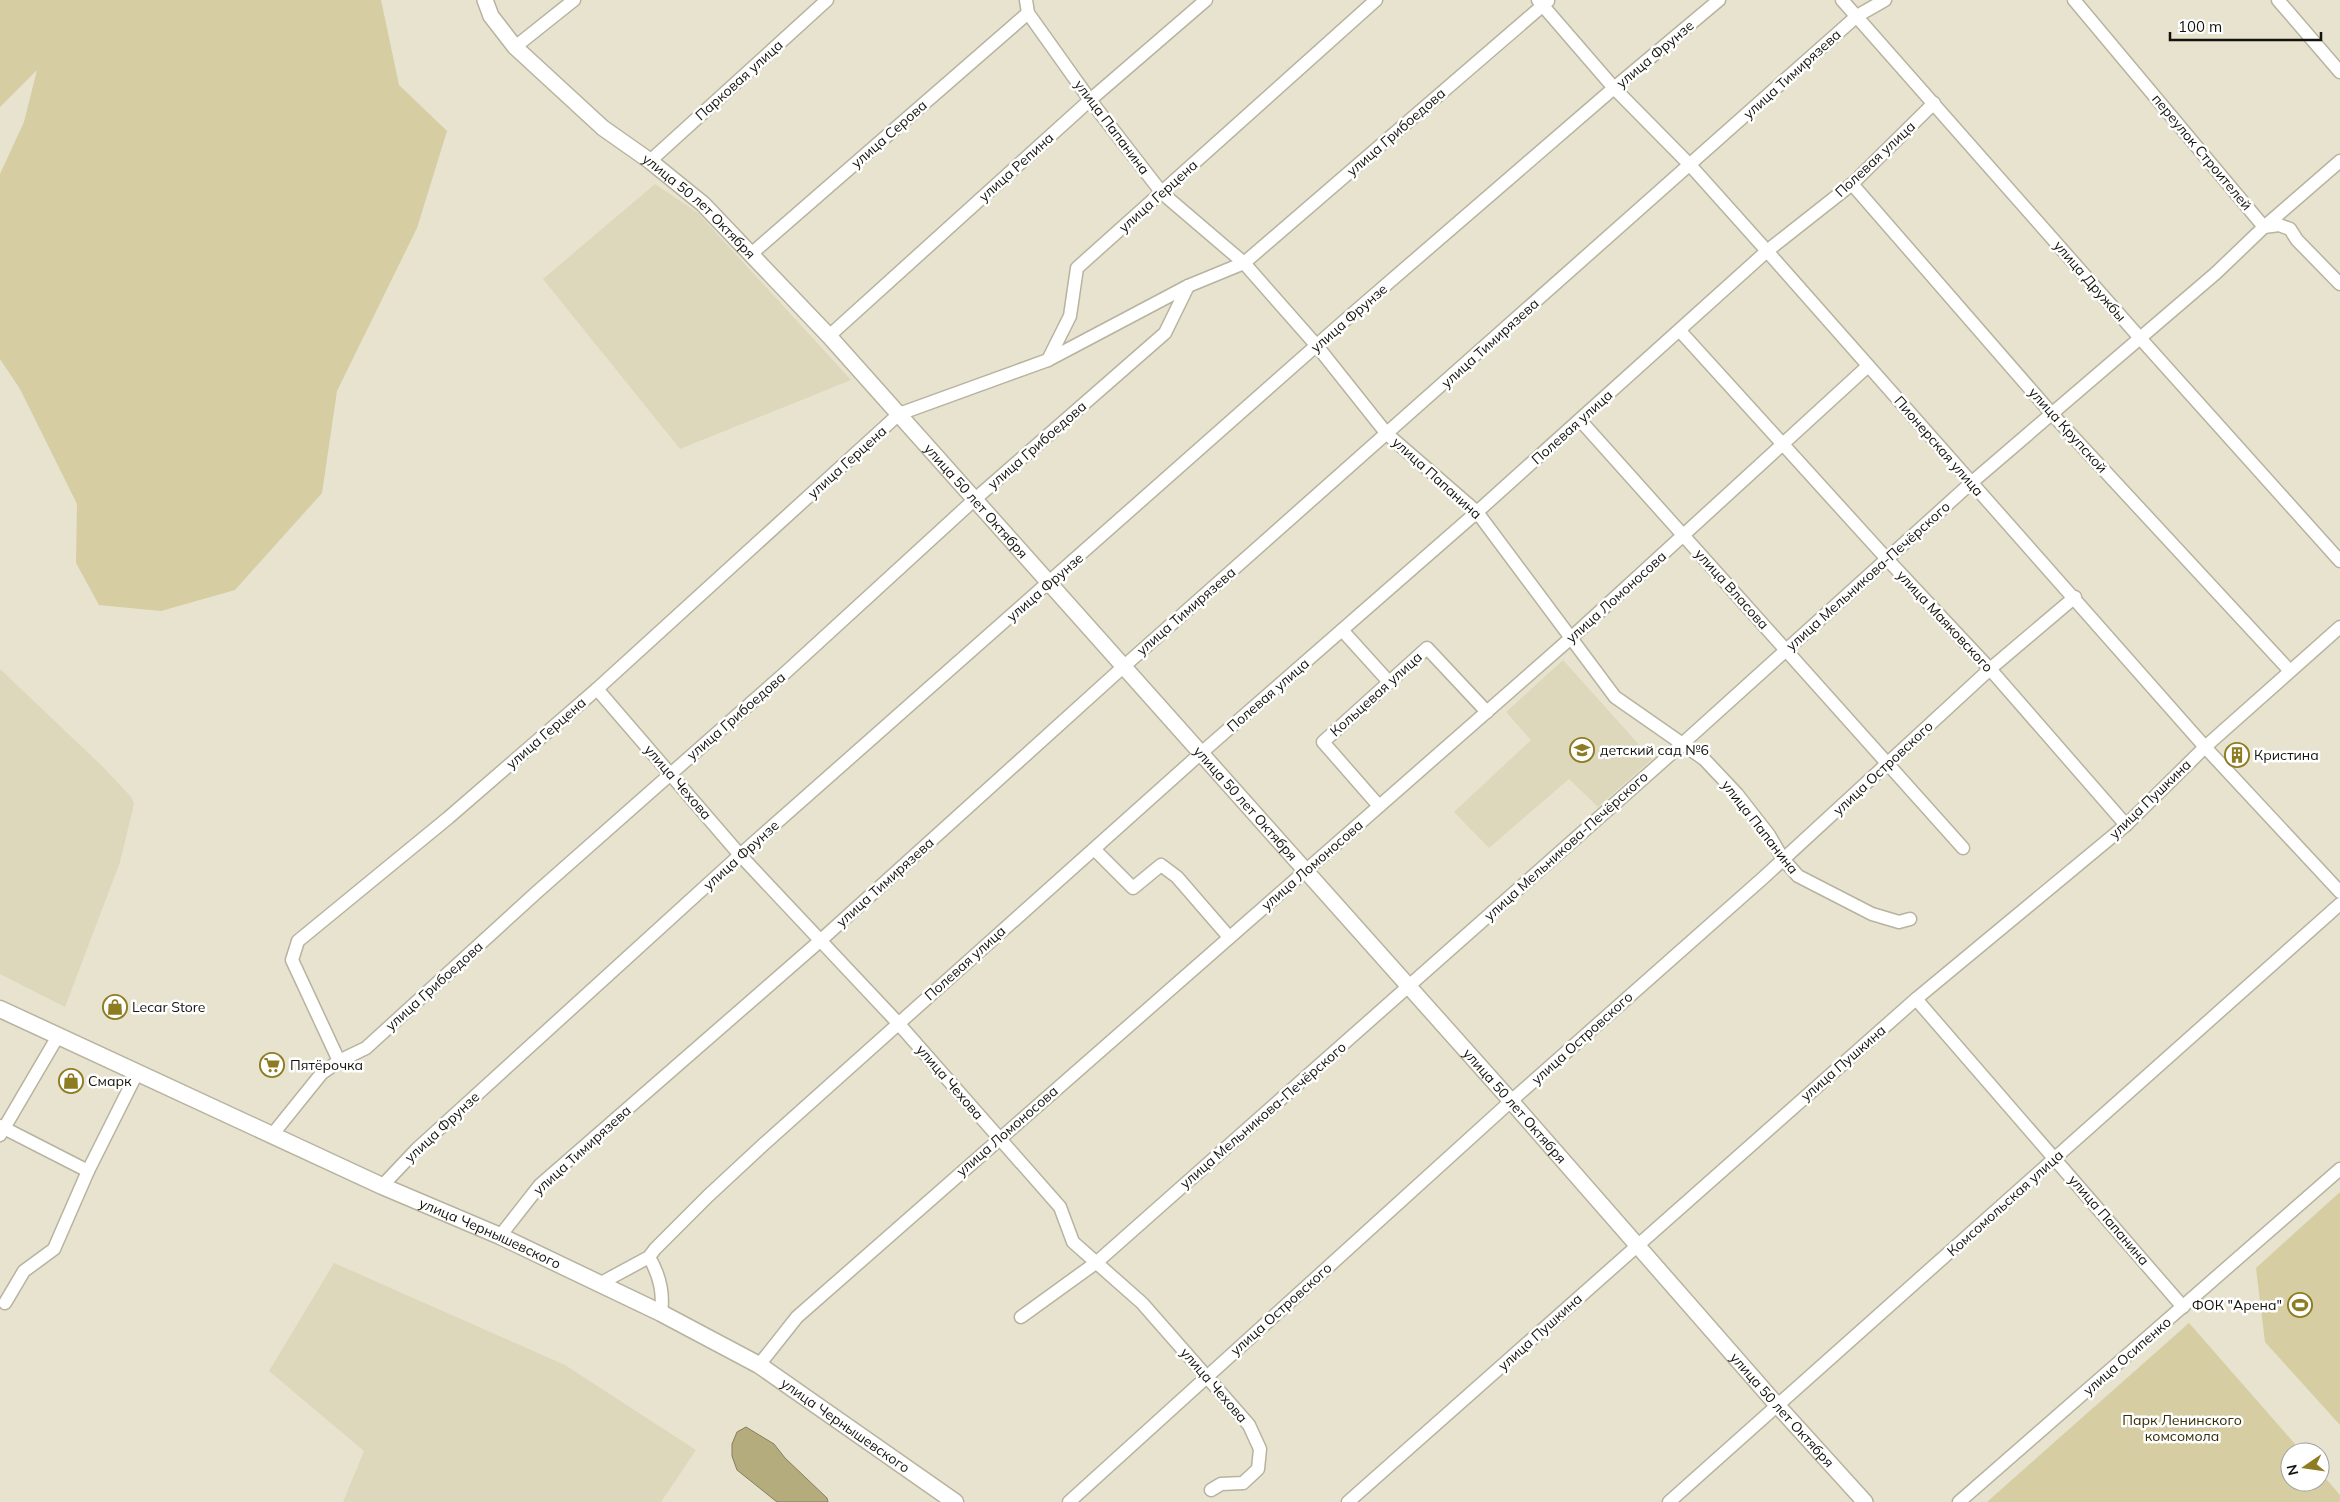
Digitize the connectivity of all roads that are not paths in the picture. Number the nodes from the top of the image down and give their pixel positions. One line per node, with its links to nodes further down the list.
1 (485, 0): 14 (street, улица 50 лет Октября)
2 (574, 0): 14 (street)
3 (827, 0): 19 (street, Парковая улица)
4 (1206, 0): 17 (street, улица Репина)
5 (1376, 0): 23 (street, улица Герцена)
6 (1719, 0): 16 (street, улица Фрунзе)
7 (1842, 0): 13 (street, улица Дружбы)
8 (1885, 0): 13 (street, улица Тимирязева)
9 (2074, 0): 24 (street, переулок Строителей)
10 (2278, 0): 15 (street)
11 (1543, 2): 16 (street, Пионерская улица); 27 (street, улица Грибоедова)
12 (1027, 6): 17 (street, улица Папанина); 26 (street, улица Серова)
13 (1857, 16): 18 (street, улица Дружбы); 21 (street, улица Тимирязева)
14 (515, 46): 19 (street, улица 50 лет Октября)
15 (2340, 72)
16 (1614, 88): 21 (street, Пионерская улица); 33 (street, улица Фрунзе)
17 (1090, 100): 23 (street, улица Папанина); 31 (street, улица Репина)
18 (1934, 103): 22 (street, Полевая улица); 32 (street, улица Дружбы)
19 (650, 161): 26 (street, улица 50 лет Октября)
20 (2340, 161): 24 (street, улица Мельникова-Печёрского)
21 (1690, 165): 25 (street, Пионерская улица); 39 (street, улица Тимирязева)
22 (1852, 184): 25 (street, Полевая улица); 37 (street, улица Крупской)
23 (1162, 193): 27 (street, улица Папанина); 34 (street, улица Герцена)
24 (2264, 227): 28 (street); 32 (street, улица Мельникова-Печёрского)
25 (1767, 251): 30 (street, Полевая улица); 35 (street, Пионерская улица)
26 (750, 255): 31 (street, улица 50 лет Октября)
27 (1244, 263): 29 (street, улица Грибоедова); 33 (street, улица Папанина)
28 (2340, 284)
29 (1188, 286): 34 (street, улица Грибоедова); 42 (street, улица Грибоедова)
30 (1680, 331): 38 (street, Полевая улица); 40 (street, улица Маяковского)
31 (829, 336): 36 (street, улица 50 лет Октября)
32 (2140, 338): 37 (street, улица Мельникова-Печёрского); 46 (street, улица Дружбы)
33 (1317, 346): 39 (street, улица Папанина); 47 (street, улица Фрунзе)
34 (1048, 360): 36 (street, улица Герцена)
35 (1868, 366): 40 (street, улица Ломоносова); 41 (street, Пионерская улица)
36 (899, 414): 42 (street, улица 50 лет Октября); 57 (street, улица Герцена)
37 (2052, 414): 41 (street, улица Мельникова-Печёрского); 55 (street, улица Крупской)
38 (1580, 420): 43 (street, Полевая улица); 44 (street, улица Власова)
39 (1387, 434): 43 (street, улица Папанина); 53 (street, улица Тимирязева)
40 (1782, 444): 44 (street, улица Ломоносова); 45 (street, улица Маяковского)
41 (1971, 483): 45 (street, улица Мельникова-Печёрского); 48 (street, Пионерская улица)
42 (974, 500): 47 (street, улица 50 лет Октября); 63 (street, улица Грибоедова)
43 (1477, 512): 50 (street, Полевая улица); 51 (street, улица Папанина)
44 (1684, 535): 51 (street, улица Ломоносова); 52 (street, улица Власова)
45 (1887, 559): 52 (street, улица Мельникова-Печёрского); 54 (street, улица Маяковского)
46 (2340, 561)
47 (1048, 585): 53 (street, улица 50 лет Октября); 68 (street, улица Фрунзе)
48 (2075, 597): 54 (street, улица Островского); 60 (street, Пионерская улица)
49 (2340, 627): 55 (street, улица Пушкина)
50 (1342, 630): 56 (street); 61 (street, Полевая улица)
51 (1572, 637): 58 (street, улица Ломоносова); 59 (street, улица Папанина)
52 (1787, 650): 59 (street, улица Мельникова-Печёрского); 62 (street, улица Власова)
53 (1122, 668): 61 (street, улица 50 лет Октября); 75 (street, улица Тимирязева)
54 (1990, 669): 62 (street, улица Островского); 65 (street, улица Маяковского)
55 (2290, 671): 60 (street, улица Пушкина)
56 (1389, 682): 58 (street, Кольцевая улица); 64 (street, Кольцевая улица)
57 (597, 689): 63 (street, улица Чехова); 81 (street, улица Герцена)
58 (1487, 712): 64 (street, улица Ломоносова)
59 (1681, 745): 69 (street, улица Папанина); 76 (street, улица Мельникова-Печёрского)
60 (2205, 746): 65 (street, улица Пушкина); 71 (street, Пионерская улица)
61 (1200, 754): 66 (street, Полевая улица); 70 (street, улица 50 лет Октября)
62 (1887, 764): 67 (street, улица Власова); 69 (street, улица Островского)
63 (671, 773): 68 (street, улица Чехова); 81 (street, улица Грибоедова)
64 (1379, 806): 70 (street, улица Ломоносова)
65 (2126, 825): 77 (street, улица Пушкина)
66 (1094, 848): 74 (street); 79 (street, Полевая улица)
67 (1963, 848)
68 (740, 855): 75 (street, улица Чехова); 90 (street, улица Фрунзе)
69 (1784, 859): 73 (street, улица Папанина); 83 (street, улица Островского)
70 (1305, 871): 74 (street, улица Ломоносова); 76 (street, улица 50 лет Октября)
71 (2340, 892)
72 (2340, 904): 87 (street, Комсомольская улица)
73 (1910, 919)
74 (1229, 937): 86 (street, улица Ломоносова)
75 (821, 940): 79 (street, улица Чехова); 91 (street, улица Тимирязева)
76 (1408, 986): 83 (street, улица 50 лет Октября); 94 (street, улица Мельникова-Печёрского)
77 (1916, 999): 87 (street, улица Папанина); 92 (street, улица Пушкина)
78 (0, 1010): 80 (main road, улица Чернышевского)
79 (898, 1023): 86 (street, улица Чехова); 93 (street, Полевая улица)
80 (58, 1036): 82 (main road, улица Чернышевского); 84 (street)
81 (339, 1061): 85 (street, улица Грибоедова)
82 (137, 1073): 85 (main road, улица Чернышевского); 89 (street)
83 (1511, 1101): 92 (street, улица 50 лет Октября); 101 (street, улица Островского)
84 (1, 1129): 89 (street)
85 (272, 1135): 90 (main road, улица Чернышевского)
86 (999, 1138): 94 (street, улица Чехова); 100 (street, улица Ломоносова)
87 (2056, 1158): 97 (street, улица Папанина); 102 (street, Комсомольская улица)
88 (2340, 1169): 97 (street, улица Осипенко)
89 (88, 1170): 96 (street)
90 (382, 1186): 91 (main road, улица Чернышевского)
91 (500, 1236): 95 (main road, улица Чернышевского)
92 (1638, 1245): 102 (street, улица 50 лет Октября); 106 (street, улица Пушкина)
93 (649, 1257): 95 (street, Полевая улица); 98 (street)
94 (1097, 1262): 99 (street, улица Мельникова-Печёрского); 101 (street, улица Чехова)
95 (601, 1283): 98 (main road, улица Чернышевского)
96 (5, 1303)
97 (2183, 1307): 109 (street, улица Осипенко)
98 (661, 1313): 100 (main road, улица Чернышевского)
99 (1021, 1317)
100 (759, 1365): 104 (main road, улица Чернышевского)
101 (1206, 1377): 103 (street, улица Чехова); 105 (street, улица Островского)
102 (1777, 1405): 107 (street, Комсомольская улица); 108 (street, улица 50 лет Октября)
103 (1211, 1490)
104 (955, 1502)
105 (1069, 1502)
106 (1348, 1502)
107 (1670, 1502)
108 (1865, 1502)
109 (1959, 1502)

